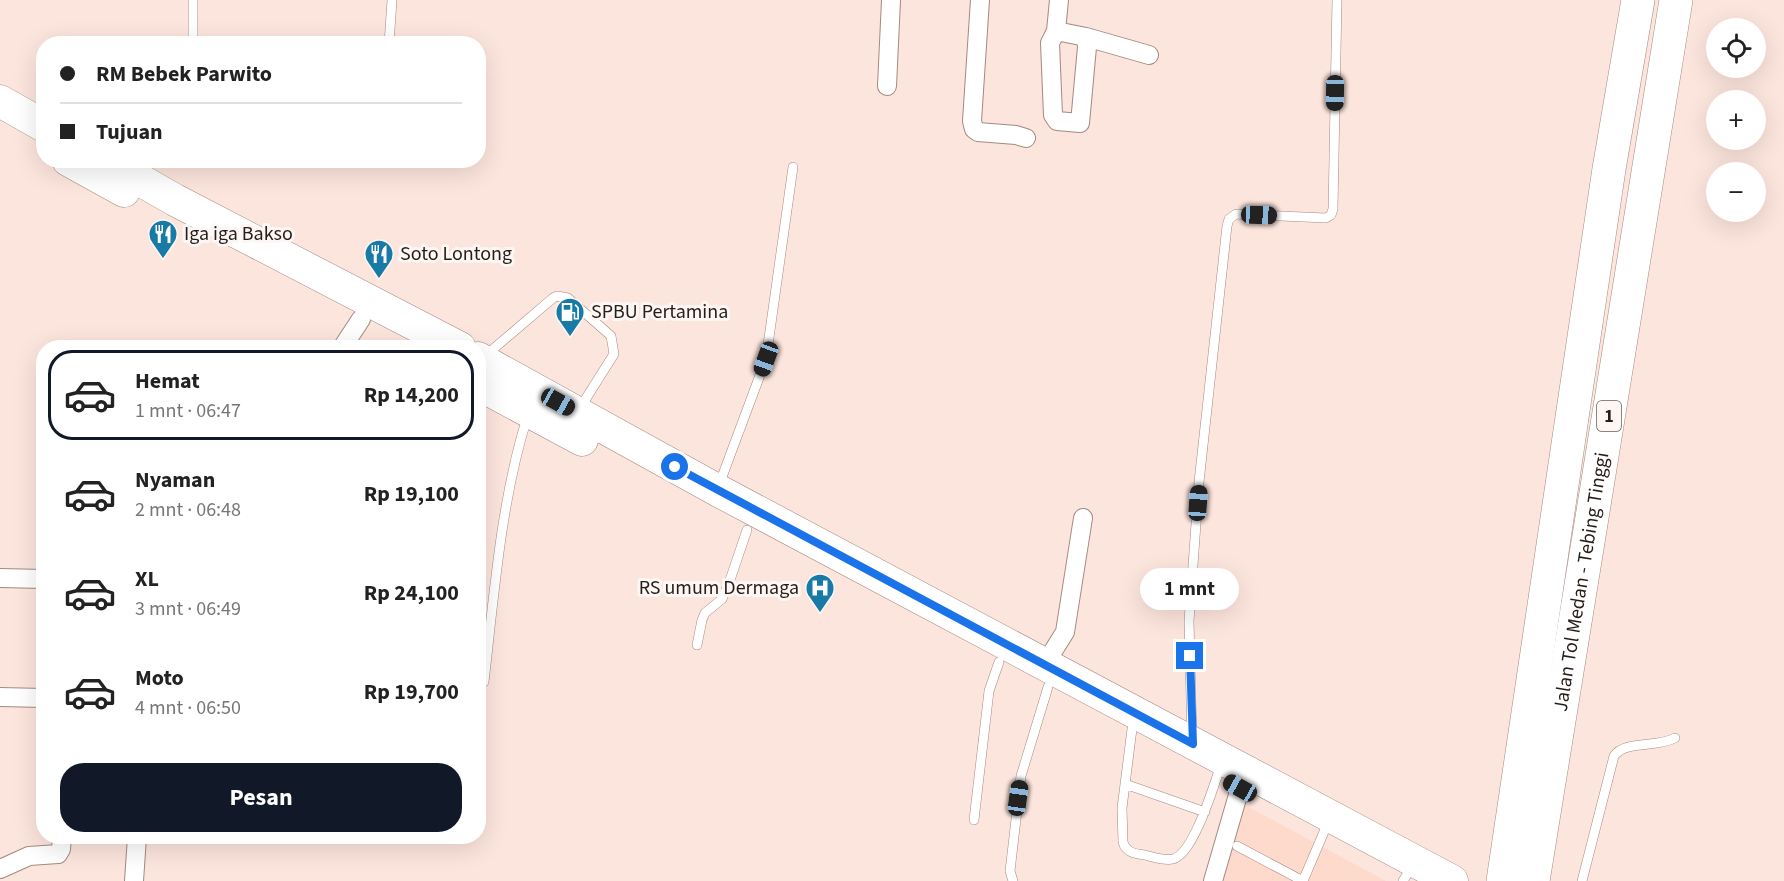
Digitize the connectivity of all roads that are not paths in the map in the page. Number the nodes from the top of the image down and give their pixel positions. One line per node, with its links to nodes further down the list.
1 (193, 0): 10 (lane)
2 (392, 0): 11 (lane)
3 (891, 0): 14 (street)
4 (980, 0): 18 (street)
5 (1059, 0): 9 (street)
6 (1337, 0): 45 (lane)
7 (1638, 0): 51 (highway, Jalan Tol Medan - Tebing Tinggi / 1)
8 (1676, 0): 51 (highway, Jalan Tol Medan - Tebing Tinggi / 1)
9 (1056, 31): 12 (street); 12 (street)
10 (193, 36)
11 (390, 36)
12 (1086, 37): 13 (street)
13 (1149, 55)
14 (887, 86)
15 (0, 101): 16 (highway)
16 (36, 121)
17 (0, 124): 19 (highway)
18 (1026, 138)
19 (36, 144)
20 (793, 167): 32 (lane)
21 (83, 168): 23 (highway)
22 (119, 168): 26 (highway)
23 (360, 319): 24 (street); 25 (highway)
24 (347, 340)
25 (398, 340)
26 (434, 340)
27 (486, 352): 31 (lane)
28 (486, 368): 31 (highway)
29 (486, 373): 30 (highway)
30 (529, 411): 34 (highway); 39 (lane)
31 (577, 412): 32 (highway)
32 (717, 490): 40 (highway)
33 (1083, 518): 40 (street)
34 (747, 530): 37 (lane); 38 (highway)
35 (0, 578): 36 (street)
36 (36, 579)
37 (697, 645)
38 (999, 662): 40 (highway); 49 (lane)
39 (486, 666)
40 (1047, 675): 43 (highway); 58 (lane)
41 (0, 697): 42 (street)
42 (36, 698)
43 (1135, 722): 45 (highway); 46 (highway); 47 (lane)
44 (1675, 738): 64 (lane)
45 (1193, 744): 46 (highway)
46 (1227, 774): 48 (lane); 50 (highway); 59 (street)
47 (1125, 784): 48 (lane); 48 (lane)
48 (1205, 812)
49 (974, 820)
50 (1327, 825): 57 (highway); 60 (lane)
51 (1526, 825): 62 (highway, 1); 63 (highway, Jalan Tol Medan - Tebing Tinggi / 1)
52 (61, 844): 55 (street)
53 (137, 844): 56 (street)
54 (1237, 846): 60 (lane)
55 (0, 869)
56 (135, 872)
57 (1410, 875): 61 (highway)
58 (1013, 881)
59 (1213, 881)
60 (1303, 881)
61 (1452, 881)
62 (1503, 881)
63 (1533, 881)
64 (1582, 881)

